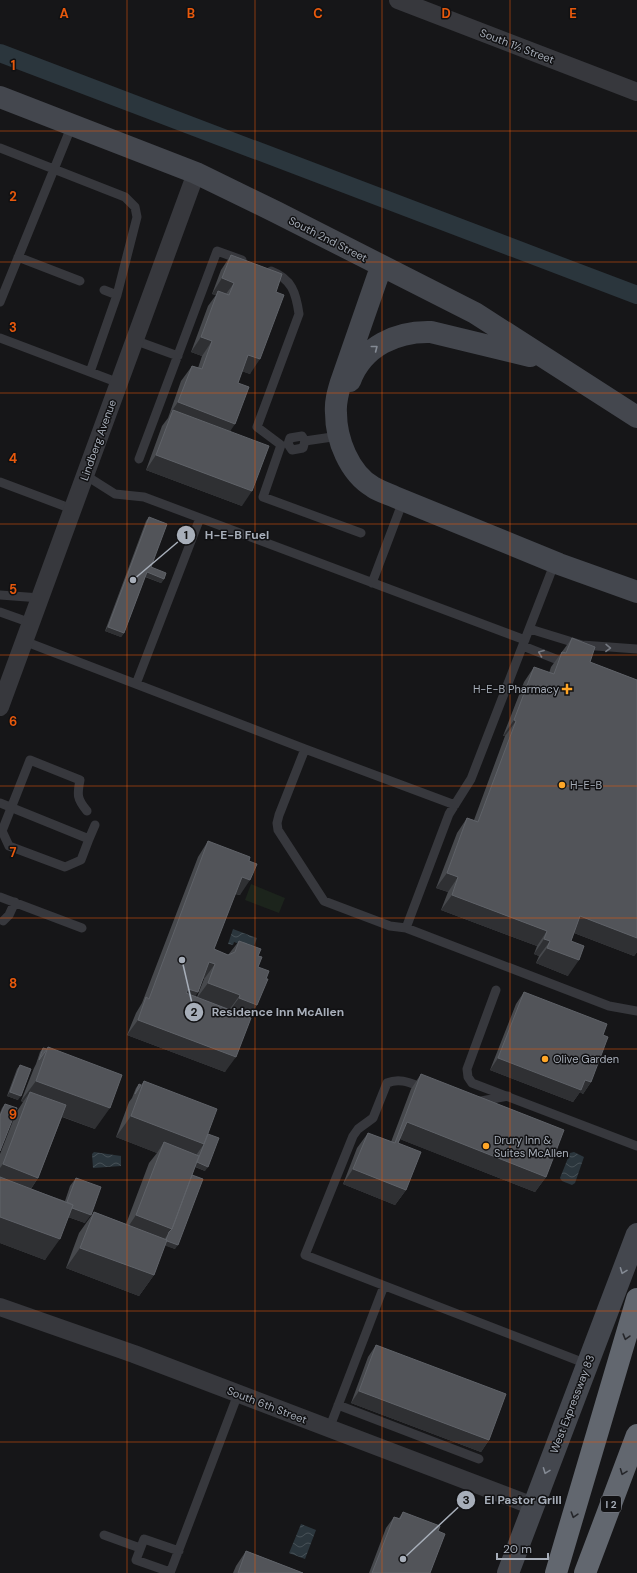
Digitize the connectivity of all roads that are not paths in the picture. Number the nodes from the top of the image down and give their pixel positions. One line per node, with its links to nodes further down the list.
1 (398, 0): 2 (street, South 1½ Street)
2 (637, 92)
3 (0, 97): 4 (main road, South 2nd Street)
4 (72, 125): 6 (lane); 7 (main road, South 2nd Street)
5 (0, 148): 6 (lane)
6 (54, 168): 8 (lane); 14 (lane)
7 (196, 173): 10 (main road, South 2nd Street); 17 (street, Lindberg Avenue)
8 (18, 257): 12 (lane); 15 (lane)
9 (252, 264): 18 (lane)
10 (381, 266): 19 (main road, South 2nd Street); 23 (main road)
11 (265, 269): 24 (lane)
12 (80, 281)
13 (104, 290): 14 (lane)
14 (117, 295): 20 (lane)
15 (0, 302)
16 (0, 338): 20 (lane)
17 (134, 340): 18 (lane); 21 (street, Lindberg Avenue)
18 (178, 356): 25 (lane)
19 (546, 359): 22 (main road, South 2nd Street); 28 (main road, one-way to 19)
20 (90, 372): 21 (lane)
21 (119, 383): 26 (street, Lindberg Avenue)
22 (637, 417)
23 (339, 436): 24 (lane); 28 (main road)
24 (285, 444): 32 (lane)
25 (139, 460)
26 (85, 475): 30 (street, Lindberg Avenue); 31 (lane)
27 (0, 482): 30 (lane)
28 (384, 492): 29 (main road)
29 (404, 500): 33 (main road); 34 (lane)
30 (72, 509): 37 (street, Lindberg Avenue)
31 (200, 518): 34 (lane); 45 (lane)
32 (361, 533)
33 (555, 562): 35 (main road); 40 (lane)
34 (372, 583): 42 (lane)
35 (637, 592)
36 (0, 595): 37 (lane)
37 (40, 598): 39 (street, Lindberg Avenue)
38 (0, 612): 39 (lane)
39 (31, 623): 41 (street, Lindberg Avenue)
40 (530, 629): 42 (lane); 43 (lane, one-way to 43)
41 (24, 640): 45 (lane); 46 (street, Lindberg Avenue)
42 (524, 643): 44 (lane, one-way to 42); 49 (lane)
43 (637, 649)
44 (558, 660)
45 (136, 684): 47 (lane)
46 (0, 706)
47 (305, 749): 49 (lane); 58 (lane)
48 (0, 804): 50 (lane)
49 (455, 805): 58 (lane)
50 (11, 808): 51 (lane); 53 (lane); 53 (lane)
51 (87, 811)
52 (95, 825): 53 (lane)
53 (89, 839)
54 (0, 897): 55 (lane)
55 (14, 902): 56 (lane); 57 (lane)
56 (3, 921)
57 (82, 928)
58 (406, 928): 60 (lane)
59 (496, 990): 62 (lane)
60 (637, 1012)
61 (437, 1093): 66 (lane)
62 (508, 1096): 63 (lane); 64 (lane)
63 (466, 1104)
64 (637, 1146)
65 (637, 1234): 69 (main road, West Expressway 83, one-way to 69)
66 (384, 1286): 69 (lane); 71 (lane)
67 (637, 1299): 81 (highway, one-way to 81)
68 (0, 1307): 70 (street, South 6th Street)
69 (587, 1364): 75 (main road, West Expressway 83, one-way to 75)
70 (238, 1394): 72 (street, South 6th Street); 78 (lane)
71 (338, 1405): 72 (lane); 74 (lane)
72 (329, 1429): 75 (street, South 6th Street)
73 (637, 1435): 82 (highway, I 2, one-way to 82)
74 (479, 1460)
75 (533, 1506): 80 (main road, West Expressway 83)
76 (104, 1535): 77 (lane)
77 (140, 1548): 78 (lane); 79 (lane)
78 (179, 1550): 79 (lane)
79 (170, 1573)
80 (508, 1573)
81 (556, 1573)
82 (585, 1573)

